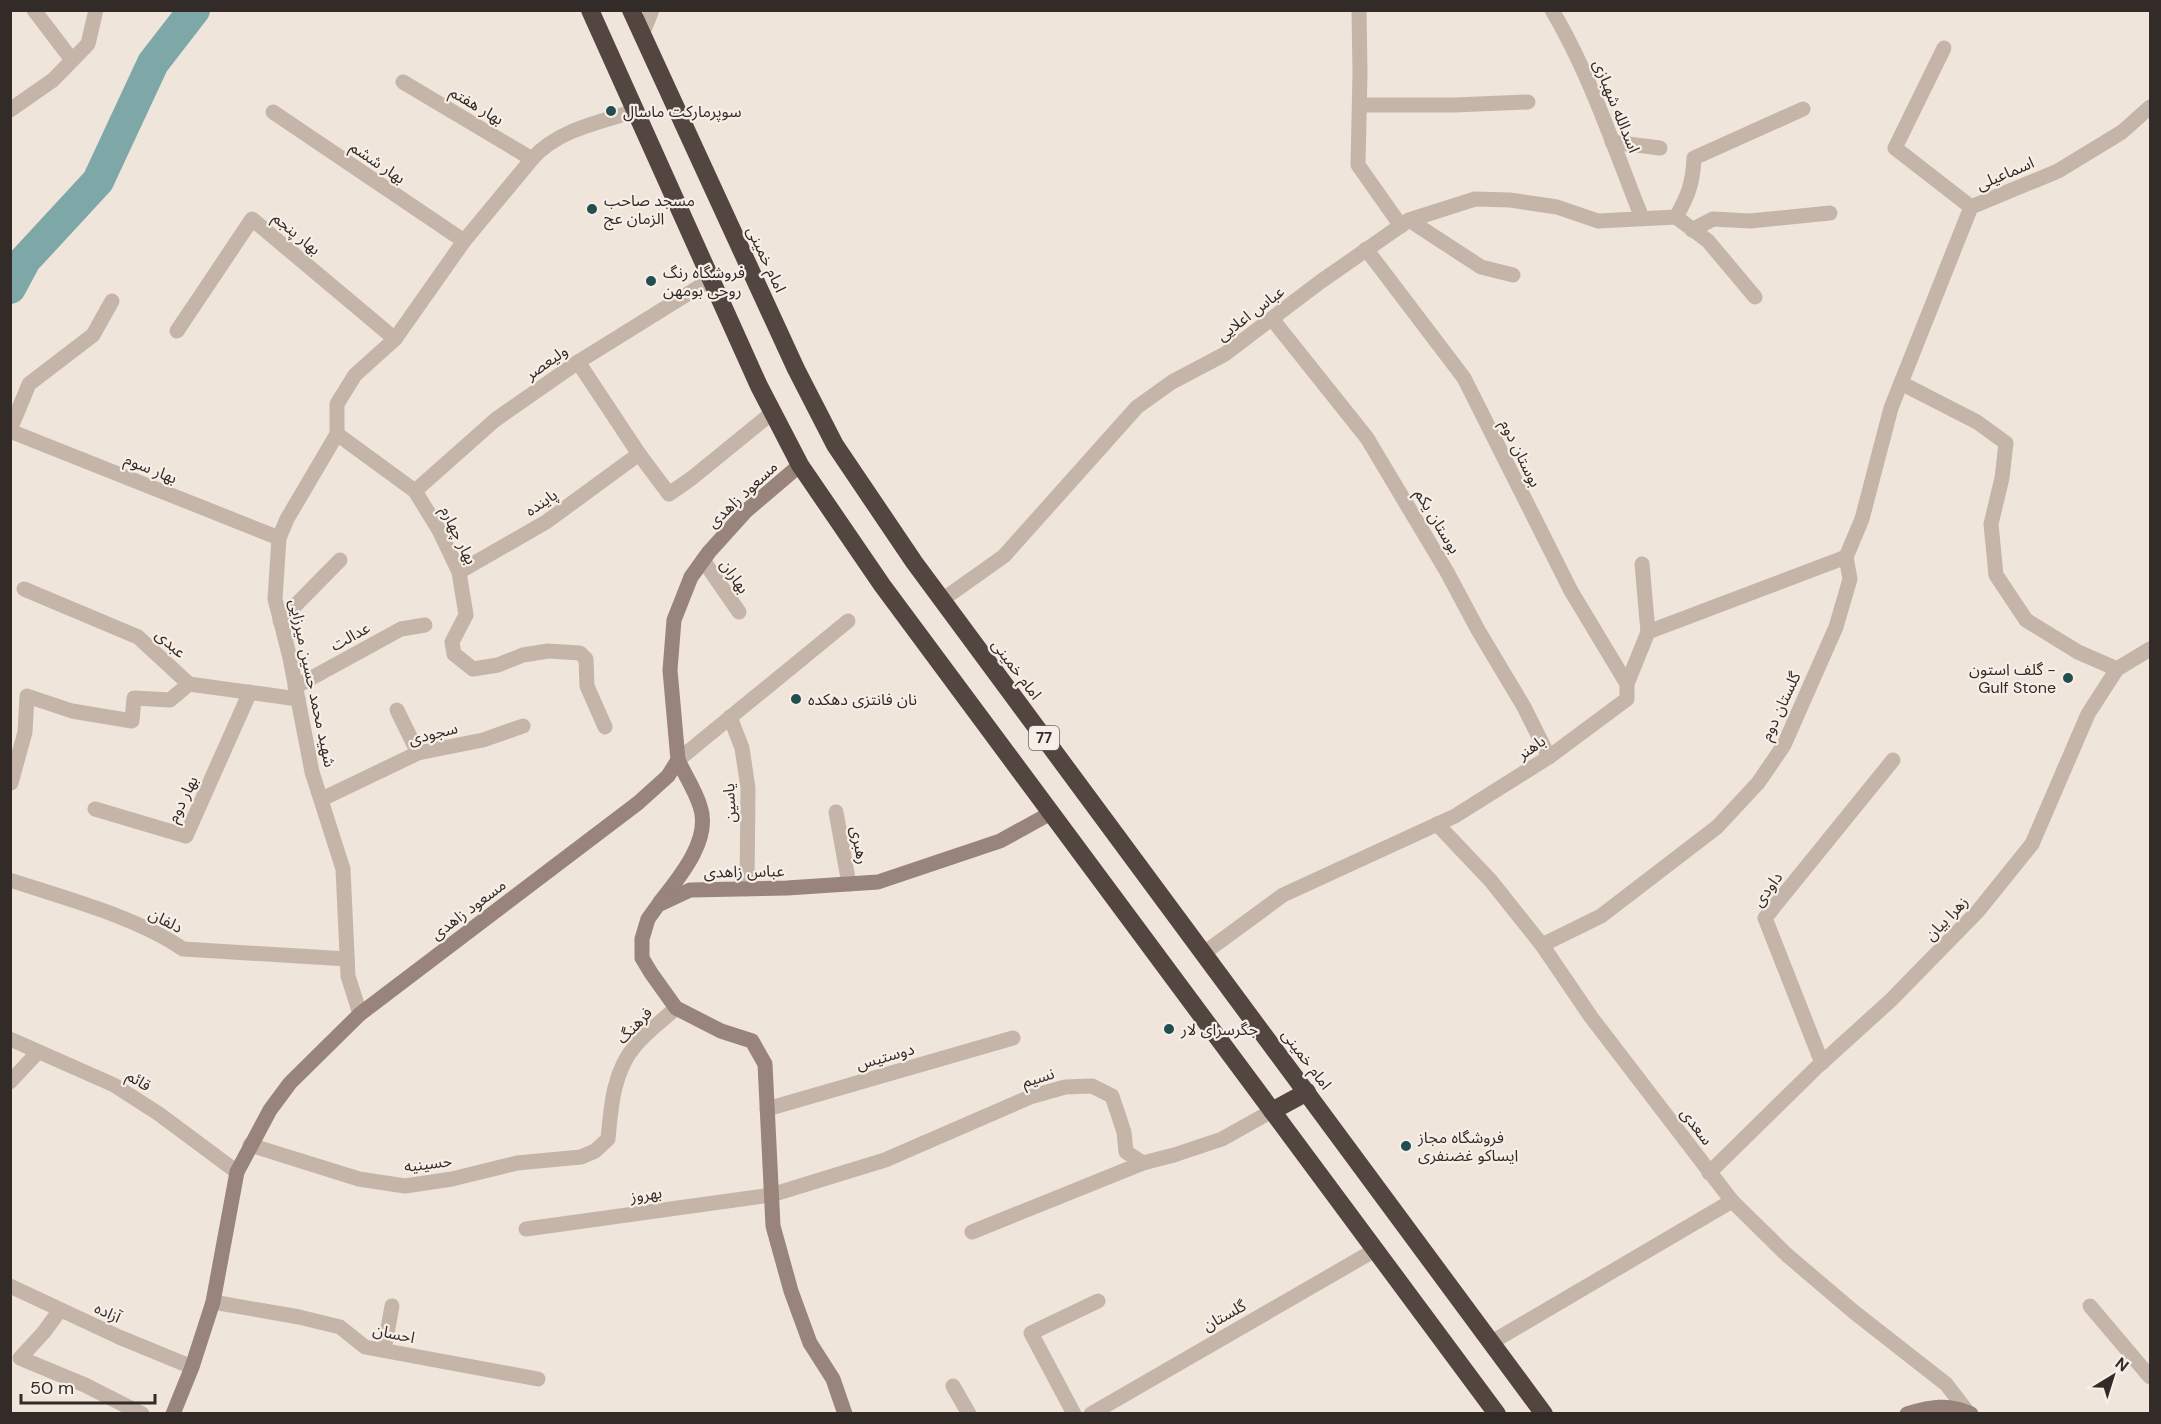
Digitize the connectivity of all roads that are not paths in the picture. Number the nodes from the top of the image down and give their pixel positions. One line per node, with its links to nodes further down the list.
1 (34, 10): 10 (street)
2 (96, 10): 10 (street)
3 (590, 10): 17 (highway, 77)
4 (631, 10): 8 (highway, امام خمینی / 77)
5 (652, 10): 8 (street)
6 (1359, 10): 13 (street)
7 (1552, 10): 19 (street, اسدالله شهبازی)
8 (642, 35): 52 (highway, امام خمینی / 77)
9 (1944, 48): 22 (street)
10 (72, 60): 16 (street)
11 (403, 82): 21 (street, بهار هفتم)
12 (1528, 102): 13 (street)
13 (1360, 105): 26 (street)
14 (2151, 107): 22 (street, اسماعیلی)
15 (1803, 109): 25 (street)
16 (10, 110)
17 (635, 111): 21 (street); 31 (highway, 77)
18 (273, 112): 28 (street, بهار ششم)
19 (1612, 142): 20 (street); 24 (street, اسدالله شهبازی)
20 (1660, 148)
21 (532, 159): 28 (street)
22 (1971, 207): 38 (street, اسماعیلی)
23 (1830, 213): 27 (street)
24 (1642, 218): 25 (street, عباس اعلایی); 26 (street, عباس اعلایی)
25 (1676, 218): 27 (street)
26 (1405, 223): 29 (street, عباس اعلایی); 30 (street)
27 (1692, 230): 32 (street)
28 (464, 241): 36 (street)
29 (1366, 249): 34 (street, عباس اعلایی); 61 (street, بوستان دوم)
30 (1513, 275)
31 (710, 280): 37 (street, ولیعصر); 39 (highway, 77)
32 (1755, 297)
33 (112, 301): 40 (street)
34 (1272, 320): 52 (street, عباس اعلایی); 69 (street, بوستان یکم)
35 (177, 331): 36 (street, بهار پنجم)
36 (395, 339): 41 (street)
37 (578, 362): 42 (street); 44 (street, ولیعصر)
38 (1901, 383): 46 (street, گلستان دوم); 59 (street)
39 (773, 412): 42 (street); 43 (highway, 77)
40 (10, 431): 45 (street, بهار سوم)
41 (337, 434): 44 (street, بهار چهارم); 45 (street, شهید محمد حسین میرزایی)
42 (639, 454): 50 (street, پاینده)
43 (800, 465): 48 (street, مسعود زاهدی); 76 (highway, 77)
44 (415, 491): 50 (street, بهار چهارم)
45 (279, 538): 54 (street, شهید محمد حسین میرزایی)
46 (1846, 557): 57 (street); 82 (street, گلستان دوم)
47 (340, 560): 54 (street)
48 (703, 560): 53 (street, بهاران); 70 (street, مسعود زاهدی)
49 (1642, 564): 57 (street)
50 (459, 572): 67 (street, بهار چهارم)
51 (24, 589): 60 (street, عبدی)
52 (942, 600): 83 (highway, امام خمینی / 77)
53 (739, 612)
54 (280, 621): 63 (street, شهید محمد حسین میرزایی)
55 (848, 621): 65 (street)
56 (425, 625): 63 (street, عدالت)
57 (1648, 632): 61 (street, باهنر)
58 (2151, 649): 59 (street, زهرا بیان)
59 (2117, 669): 90 (street, زهرا بیان)
60 (189, 684): 62 (street); 72 (street)
61 (1627, 684): 69 (street, باهنر)
62 (250, 692): 63 (street); 74 (street, بهار دوم)
63 (297, 693): 73 (street, شهید محمد حسین میرزایی)
64 (397, 711): 68 (street)
65 (730, 717): 70 (street); 80 (street, یاسین)
66 (524, 726): 68 (street, سجودی)
67 (605, 727)
68 (418, 753): 73 (street, سجودی)
69 (1550, 757): 77 (street, باهنر)
70 (678, 760): 81 (street); 86 (street, مسعود زاهدی)
71 (1893, 760): 90 (street, داودی)
72 (11, 783)
73 (322, 799): 84 (street, شهید محمد حسین میرزایی)
74 (95, 809)
75 (836, 812): 79 (street, رهبری)
76 (1051, 813): 79 (street, عباس زاهدی); 94 (highway, 77)
77 (1437, 824): 82 (street, سعدی); 83 (street, باهنر)
78 (10, 880): 84 (street, دلفان)
79 (849, 885): 80 (street, عباس زاهدی)
80 (747, 889): 81 (street, عباس زاهدی)
81 (658, 905): 85 (street)
82 (1542, 945): 99 (street, سعدی)
83 (1204, 952): 92 (highway, امام خمینی / 77)
84 (347, 958): 86 (street, شهید محمد حسین میرزایی)
85 (676, 1008): 93 (street); 95 (street, فرهنگ)
86 (360, 1014): 96 (street, مسعود زاهدی)
87 (1013, 1038): 93 (street, دوستیس)
88 (10, 1039): 89 (street, قائم)
89 (38, 1052): 91 (street); 98 (street, قائم)
90 (1822, 1063): 99 (street, زهرا بیان)
91 (10, 1082)
92 (1307, 1092): 94 (highway); 111 (highway, امام خمینی / 77)
93 (767, 1109): 100 (street)
94 (1272, 1111): 97 (street); 104 (highway, 77)
95 (608, 1139): 96 (street, حسینیه)
96 (250, 1145): 98 (street, مسعود زاهدی)
97 (1143, 1163): 100 (street, نسیم); 103 (street)
98 (237, 1172): 107 (street, مسعود زاهدی)
99 (1709, 1173): 101 (street, سعدی)
100 (771, 1195): 102 (street, بهروز); 119 (street)
101 (1732, 1201): 111 (street); 126 (street, سعدی)
102 (526, 1229)
103 (972, 1232)
104 (1375, 1250): 122 (street, گلستان); 123 (highway, 77)
105 (10, 1286): 110 (street, آزاده)
106 (1098, 1301): 121 (street)
107 (213, 1302): 112 (street, احسان); 113 (street, مسعود زاهدی)
108 (392, 1306): 112 (street)
109 (2090, 1306): 114 (street)
110 (60, 1310): 113 (street, آزاده); 117 (street)
111 (1492, 1342): 124 (highway, امام خمینی / 77)
112 (384, 1350): 115 (street, احسان)
113 (192, 1367): 118 (street, مسعود زاهدی)
114 (2151, 1377)
115 (538, 1379)
116 (953, 1386): 120 (street)
117 (142, 1413)
118 (173, 1413)
119 (845, 1413)
120 (969, 1413)
121 (1074, 1413)
122 (1091, 1413)
123 (1497, 1413)
124 (1544, 1413)
125 (1907, 1413): 126 (street)
126 (1967, 1413)

